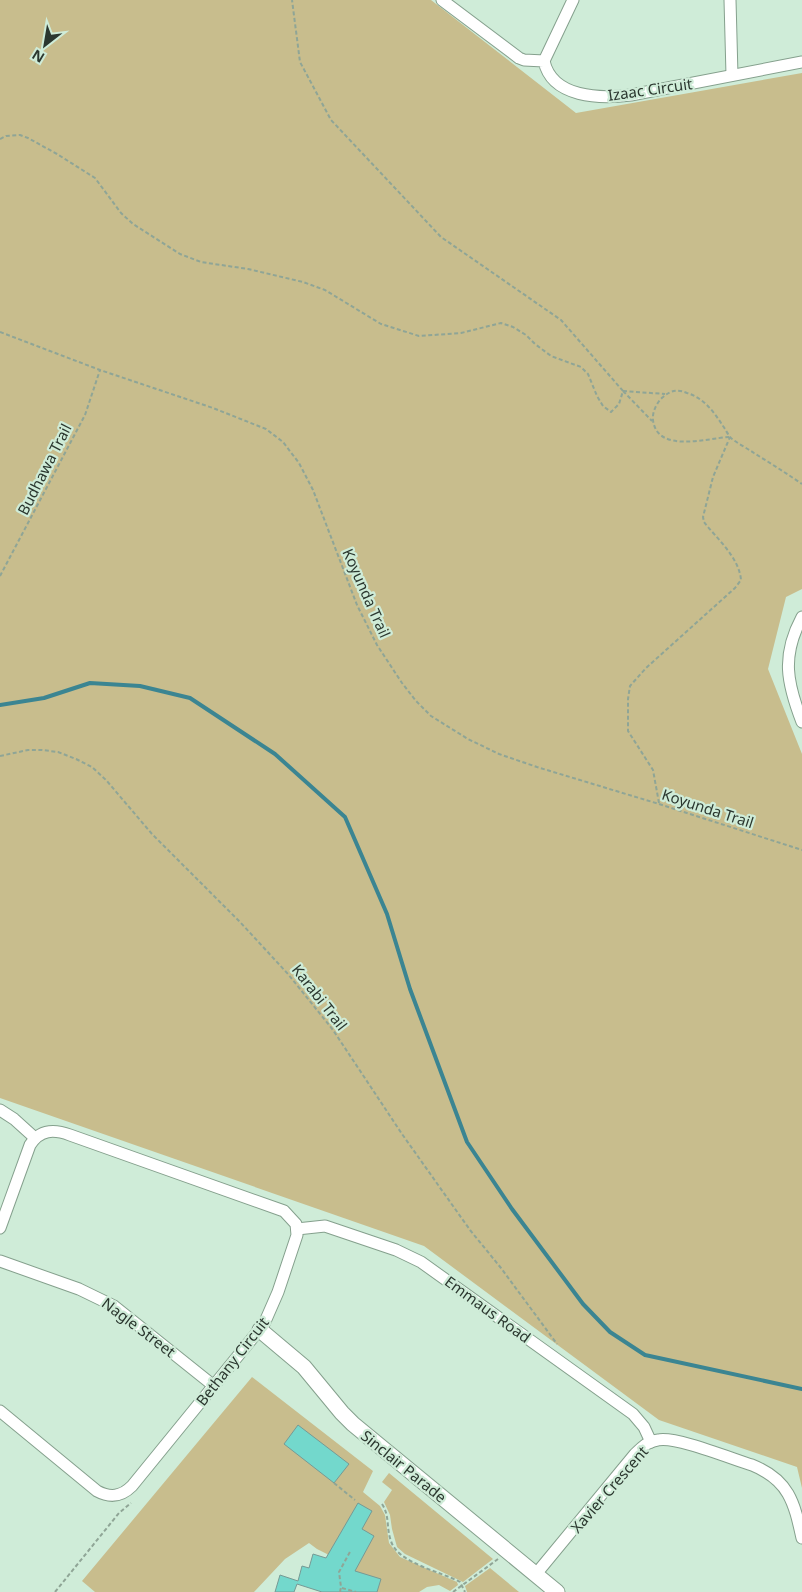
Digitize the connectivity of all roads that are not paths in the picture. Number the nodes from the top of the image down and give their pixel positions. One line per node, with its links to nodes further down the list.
1 (442, 0): 4 (street)
2 (573, 0): 4 (street)
3 (730, 0): 6 (street)
4 (544, 61): 6 (street, Izaac Circuit)
5 (802, 62): 6 (street, Izaac Circuit)
6 (732, 75)
7 (802, 617): 8 (street)
8 (802, 722)
9 (0, 1110): 10 (street)
10 (35, 1138): 11 (street); 12 (street)
11 (0, 1228)
12 (298, 1228): 14 (street, Bethany Circuit); 17 (street, Emmaus Road)
13 (0, 1261): 15 (street, Nagle Street)
14 (260, 1330): 15 (street, Bethany Circuit); 19 (street, Sinclair Parade)
15 (214, 1386): 16 (street, Bethany Circuit)
16 (0, 1411)
17 (651, 1442): 18 (street, Xavier Crescent); 19 (street, Xavier Crescent)
18 (802, 1538)
19 (536, 1574): 20 (street, Sinclair Parade)
20 (557, 1592)

